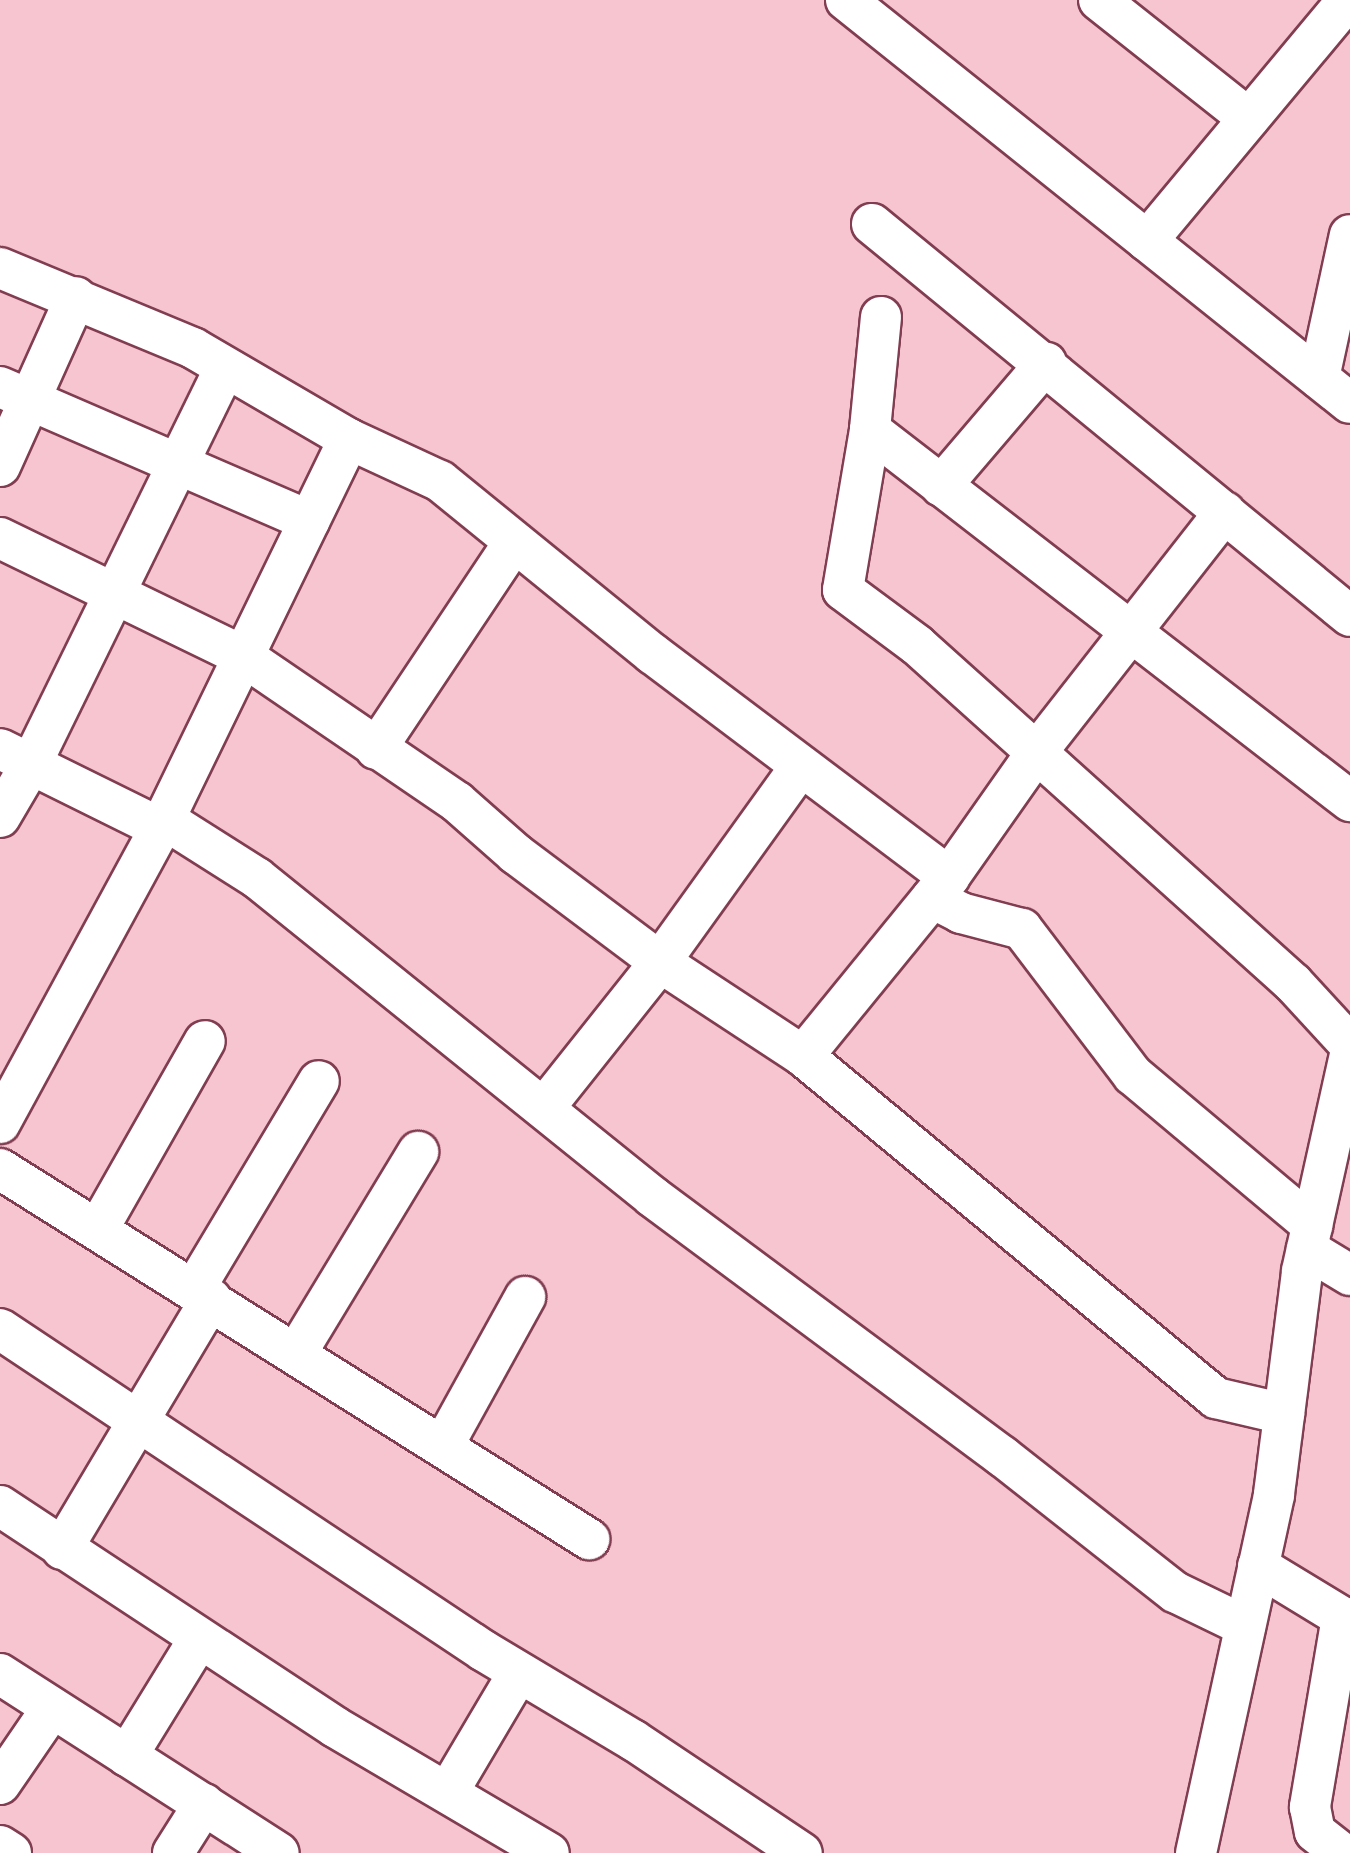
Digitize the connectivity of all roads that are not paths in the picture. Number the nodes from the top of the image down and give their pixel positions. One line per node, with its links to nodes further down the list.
1 (846, 0): 7 (street)
2 (1099, 0): 4 (street)
3 (1344, 1): 4 (street)
4 (1249, 119): 7 (street)
5 (872, 224): 11 (street)
6 (1350, 235): 13 (street)
7 (1147, 241): 13 (street)
8 (0, 268): 9 (street)
9 (76, 297): 12 (street); 14 (street)
10 (881, 317): 16 (street)
11 (1046, 363): 20 (street); 21 (street)
12 (225, 368): 17 (street); 18 (street)
13 (1319, 378): 15 (street)
14 (15, 394): 18 (street); 19 (street)
15 (1350, 403)
16 (870, 430): 20 (street); 30 (street)
17 (349, 439): 22 (street); 24 (street)
18 (177, 460): 22 (street); 25 (street)
19 (0, 466)
20 (941, 486): 27 (street)
21 (1225, 512): 26 (street); 27 (street)
22 (309, 521): 28 (street)
23 (0, 538): 25 (street)
24 (514, 542): 29 (street); 32 (street)
25 (113, 593): 28 (street); 31 (street)
26 (1350, 616)
27 (1129, 633): 30 (street); 33 (street)
28 (243, 656): 29 (street); 35 (street)
29 (376, 749): 37 (street)
30 (1036, 753): 36 (street); 39 (street)
31 (16, 757): 34 (street); 35 (street)
32 (801, 766): 36 (street); 37 (street)
33 (1350, 801)
34 (0, 817)
35 (162, 823): 44 (street); 45 (street)
36 (940, 888): 41 (street); 49 (street)
37 (660, 962): 41 (street); 44 (street)
38 (205, 1041): 48 (street)
39 (1350, 1045)
40 (1350, 1054): 43 (street)
41 (803, 1056): 55 (street)
42 (319, 1081): 51 (street)
43 (1346, 1095): 49 (street)
44 (544, 1108): 63 (street)
45 (0, 1123)
46 (418, 1152): 54 (street)
47 (0, 1169): 48 (street)
48 (98, 1229): 51 (street)
49 (1310, 1237): 50 (street); 55 (street)
50 (1350, 1275)
51 (203, 1294): 54 (street); 56 (street)
52 (525, 1297): 57 (street)
53 (0, 1329): 56 (street)
54 (297, 1352): 57 (street)
55 (1284, 1414): 61 (street)
56 (136, 1420): 60 (street); 65 (street)
57 (444, 1444): 59 (street)
58 (0, 1506): 60 (street)
59 (589, 1539)
60 (62, 1549): 64 (street)
61 (1258, 1566): 62 (street); 63 (street)
62 (1346, 1620): 79 (street)
63 (1245, 1626): 78 (street)
64 (199, 1639): 68 (street); 70 (street)
65 (519, 1672): 70 (street); 77 (street)
66 (0, 1674): 67 (street)
67 (52, 1708): 68 (street); 69 (street)
68 (127, 1756): 71 (street)
69 (0, 1784)
70 (448, 1792): 76 (street)
71 (204, 1804): 74 (street); 75 (street)
72 (0, 1846): 73 (street)
73 (11, 1853)
74 (173, 1853)
75 (279, 1853)
76 (549, 1853)
77 (802, 1853)
78 (1196, 1853)
79 (1342, 1853)

